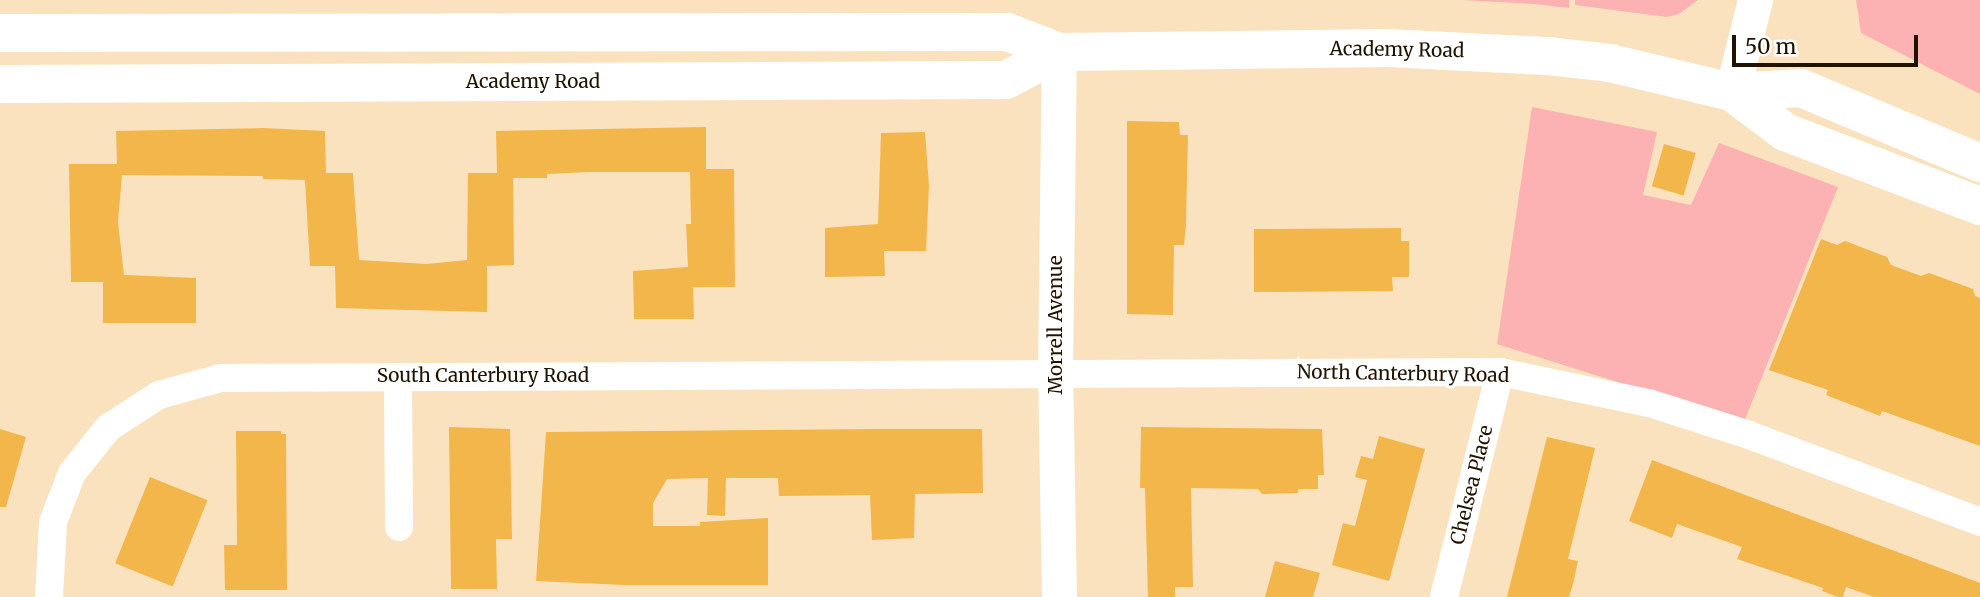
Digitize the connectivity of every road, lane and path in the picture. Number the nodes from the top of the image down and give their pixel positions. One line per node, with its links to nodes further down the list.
1 (1755, 0): 5 (street)
2 (0, 33): 3 (main road, Academy Road)
3 (1059, 52): 4 (main road, Academy Road); 5 (main road, Academy Road); 9 (street, Morrell Avenue)
4 (0, 85)
5 (1732, 92): 6 (main road, Academy Road); 7 (main road, Academy Road)
6 (1980, 163)
7 (1980, 206)
8 (1500, 372): 9 (street, North Canterbury Road); 11 (street, North Canterbury Road); 15 (street, Chelsea Place)
9 (1055, 373): 10 (street, South Canterbury Road); 14 (street, Morrell Avenue)
10 (398, 377): 12 (street); 13 (street, South Canterbury Road)
11 (1980, 522)
12 (399, 527)
13 (49, 597)
14 (1059, 597)
15 (1444, 597)

